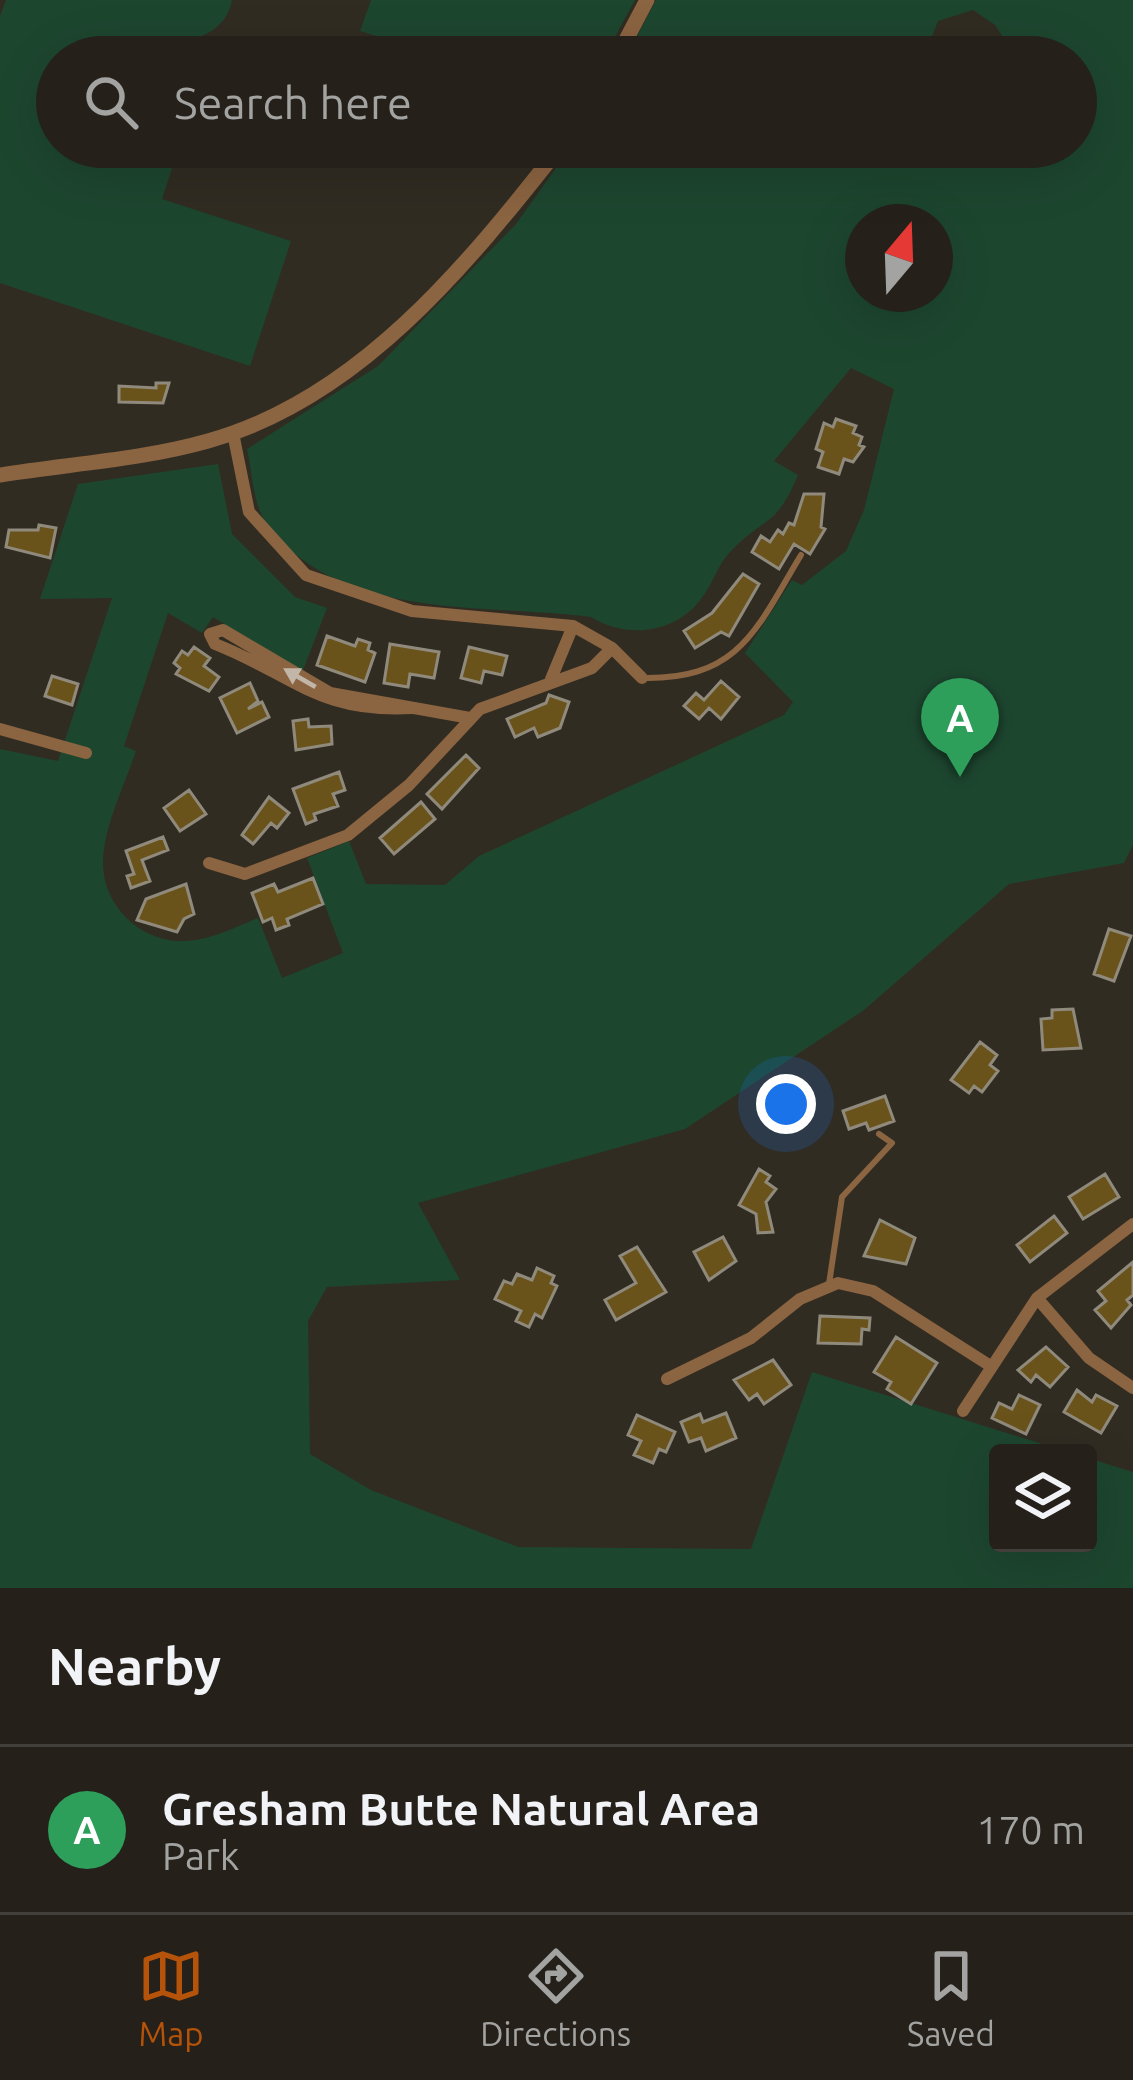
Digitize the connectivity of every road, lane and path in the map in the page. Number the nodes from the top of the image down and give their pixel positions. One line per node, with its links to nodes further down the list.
1 (647, 0): 2 (street)
2 (628, 36)
3 (542, 168): 4 (street)
4 (233, 433): 5 (street); 7 (street)
5 (0, 475)
6 (801, 555): 9 (lane)
7 (573, 626): 8 (street); 10 (street)
8 (612, 648): 9 (street); 10 (street)
9 (641, 678)
10 (550, 679): 12 (street)
11 (412, 708): 11 (street, one-way to 11); 12 (street)
12 (470, 718): 15 (street)
13 (0, 729): 14 (street)
14 (86, 753)
15 (209, 863)
16 (879, 1134): 18 (lane)
17 (1133, 1224): 19 (street)
18 (829, 1284): 20 (street); 21 (street)
19 (1037, 1298): 20 (street); 22 (street)
20 (989, 1365): 23 (street)
21 (667, 1379)
22 (1133, 1388)
23 (963, 1411)

